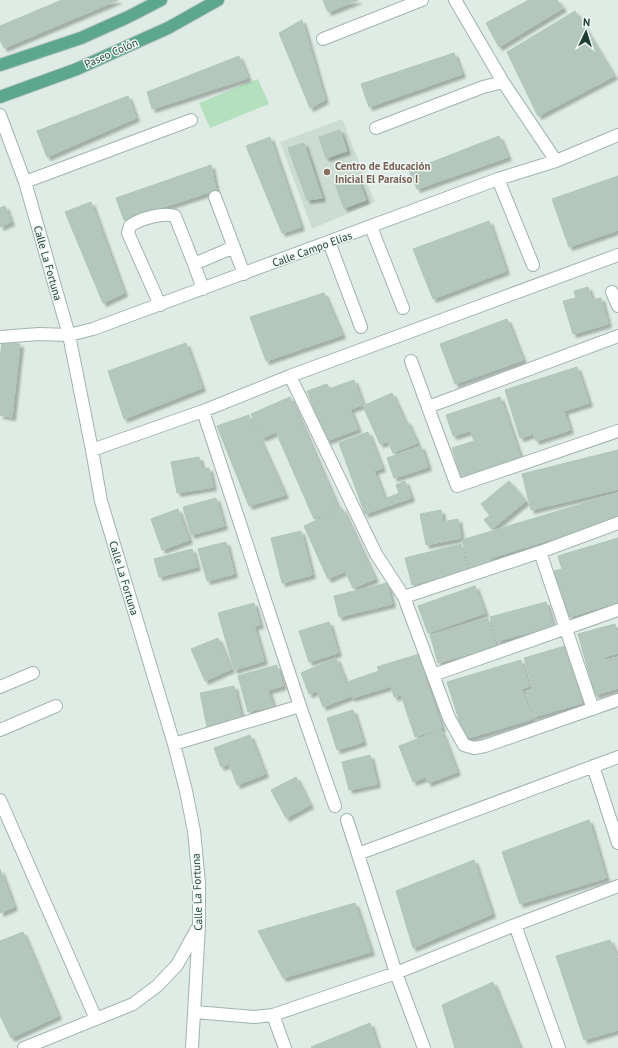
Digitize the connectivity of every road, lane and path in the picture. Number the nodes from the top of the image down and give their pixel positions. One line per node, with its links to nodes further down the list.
1 (161, 0): 6 (main road)
2 (218, 0): 8 (main road, Paseo Colón)
3 (422, 0): 5 (street)
4 (455, 0): 7 (street)
5 (323, 39)
6 (0, 65)
7 (503, 82): 11 (street); 13 (street)
8 (0, 98)
9 (0, 115): 15 (street, Calle La Fortuna)
10 (190, 120): 15 (street)
11 (376, 128)
12 (618, 135): 13 (street, Calle Campo Elías)
13 (556, 161): 14 (street, Calle Campo Elías)
14 (498, 179): 17 (street, Calle Campo Elías); 22 (street)
15 (25, 182): 30 (street, Calle La Fortuna)
16 (215, 197): 19 (street)
17 (371, 227): 18 (street, Calle Campo Elías); 28 (street)
18 (329, 242): 23 (street, Calle Campo Elías); 29 (street)
19 (234, 247): 21 (street); 23 (street)
20 (618, 255): 34 (street)
21 (194, 264): 24 (street); 26 (street)
22 (533, 265)
23 (244, 274): 24 (street, Calle Campo Elías)
24 (203, 289): 26 (street, Calle Campo Elías)
25 (612, 292): 27 (street)
26 (160, 305): 30 (street, Calle Campo Elías)
27 (618, 306)
28 (403, 308)
29 (361, 327)
30 (69, 335): 32 (street, Calle Campo Elías); 38 (street, Calle La Fortuna)
31 (618, 336): 35 (street)
32 (0, 337)
33 (411, 361): 35 (street)
34 (290, 376): 36 (street); 41 (street)
35 (428, 407): 37 (street)
36 (204, 411): 38 (street); 49 (street)
37 (618, 431)
38 (92, 450): 52 (street, Calle La Fortuna)
39 (618, 523): 40 (street)
40 (540, 552): 41 (street); 43 (street)
41 (404, 597): 45 (street)
42 (618, 610): 43 (street)
43 (566, 628): 45 (street); 50 (street)
44 (33, 673): 46 (street)
45 (433, 675): 50 (street)
46 (0, 686)
47 (618, 700): 50 (street)
48 (56, 706): 51 (street)
49 (300, 706): 52 (street); 56 (street)
50 (593, 709)
51 (0, 730)
52 (174, 744): 62 (street, Calle La Fortuna)
53 (618, 757): 54 (street)
54 (593, 766): 58 (street); 59 (street)
55 (0, 800): 66 (street)
56 (335, 806)
57 (347, 820): 59 (street)
58 (618, 843)
59 (358, 854): 63 (street)
60 (618, 886): 61 (street)
61 (515, 925): 63 (street); 71 (street)
62 (199, 926): 64 (street, Calle La Fortuna); 66 (street)
63 (396, 973): 65 (street); 70 (street)
64 (195, 1012): 65 (street); 68 (street, Calle La Fortuna)
65 (273, 1015): 69 (street)
66 (96, 1019): 67 (street)
67 (24, 1048)
68 (192, 1048)
69 (285, 1048)
70 (424, 1048)
71 (559, 1048)

